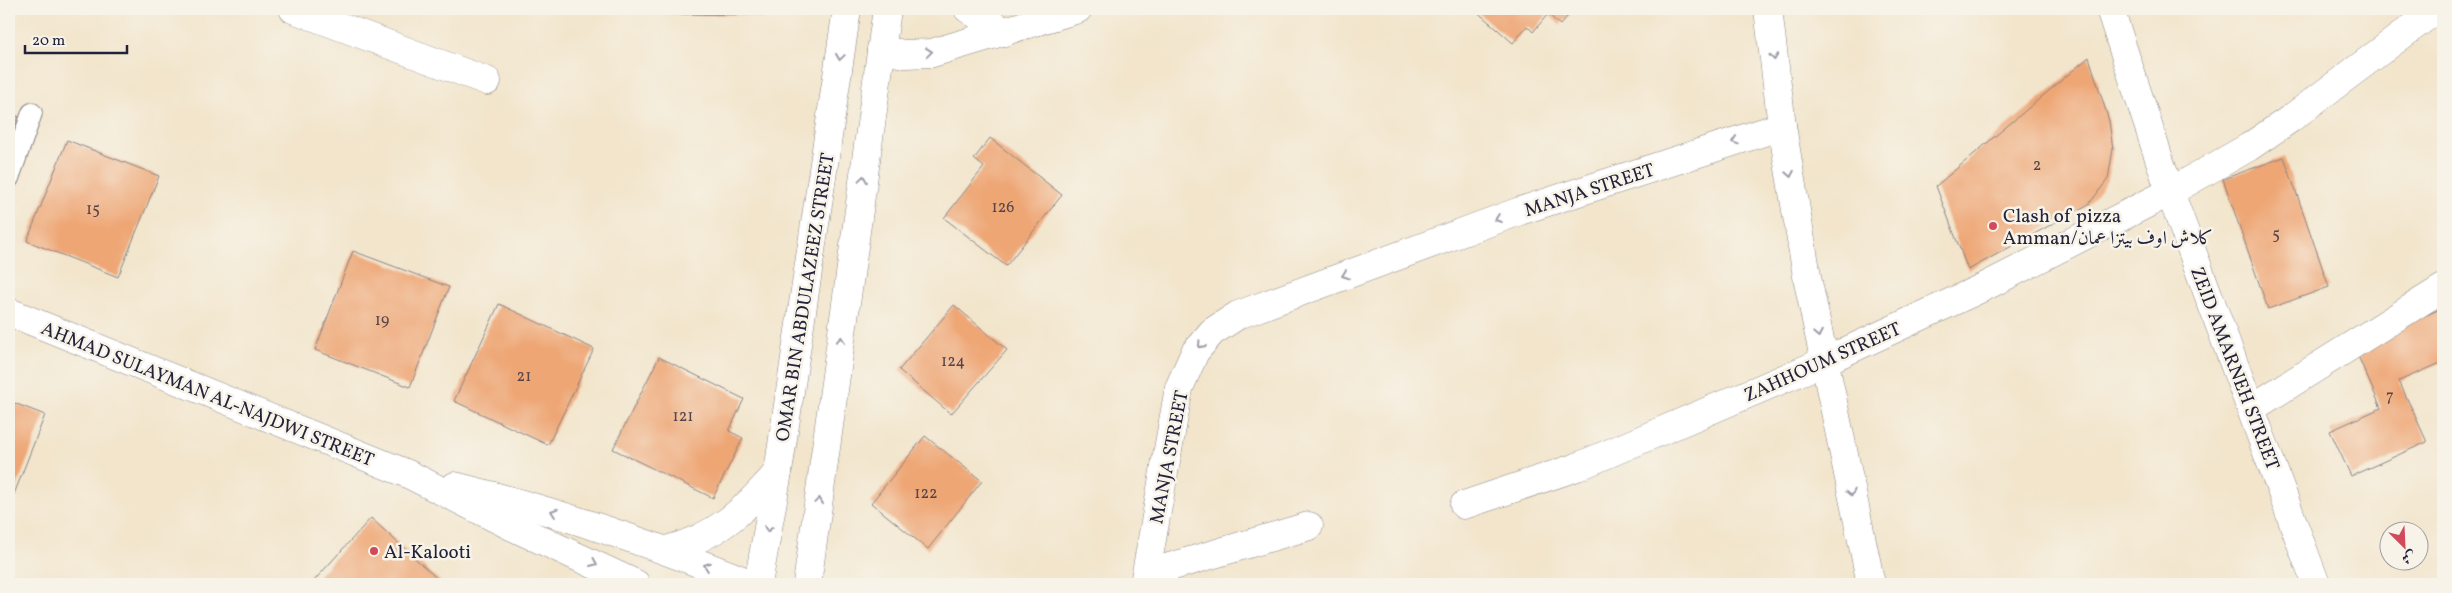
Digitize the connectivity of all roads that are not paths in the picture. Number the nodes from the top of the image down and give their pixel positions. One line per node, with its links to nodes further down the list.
1 (293, 9): 11 (street)
2 (847, 9): 20 (street, OMAR BIN ABDULAZEEZ STREET, one-way to 20)
3 (887, 9): 10 (street)
4 (968, 9): 9 (street)
5 (1078, 9): 9 (street)
6 (1768, 9): 13 (street, one-way to 13)
7 (2110, 9): 15 (street, ZEID AMARNEH STREET)
8 (2437, 9): 15 (street, ZAHHOUM STREET)
9 (1005, 32): 10 (street, one-way to 9)
10 (881, 50): 29 (street, one-way to 10)
11 (487, 81)
12 (32, 113): 14 (lane)
13 (1782, 126): 18 (street, one-way to 18); 25 (street, MANJA STREET, one-way to 25)
14 (9, 178)
15 (2170, 192): 18 (street, ZAHHOUM STREET); 19 (street, ZEID AMARNEH STREET)
16 (2443, 288): 19 (street)
17 (9, 312): 21 (street, AHMAD SULAYMAN AL-NAJDWI STREET)
18 (1823, 362): 22 (street, ZAHHOUM STREET); 30 (street, one-way to 30)
19 (2252, 408): 31 (street, ZEID AMARNEH STREET)
20 (778, 472): 24 (street); 28 (street, OMAR BIN ABDULAZEEZ STREET, one-way to 28)
21 (408, 474): 24 (street, AHMAD SULAYMAN AL-NAJDWI STREET, one-way to 21); 26 (street, AHMAD SULAYMAN AL-NAJDWI STREET, one-way to 26)
22 (1464, 505)
23 (1309, 526): 25 (street)
24 (666, 550): 27 (street, AHMAD SULAYMAN AL-NAJDWI STREET, one-way to 24)
25 (1145, 579)
26 (636, 584)
27 (752, 584)
28 (758, 584)
29 (807, 584)
30 (1870, 584)
31 (2316, 584)

